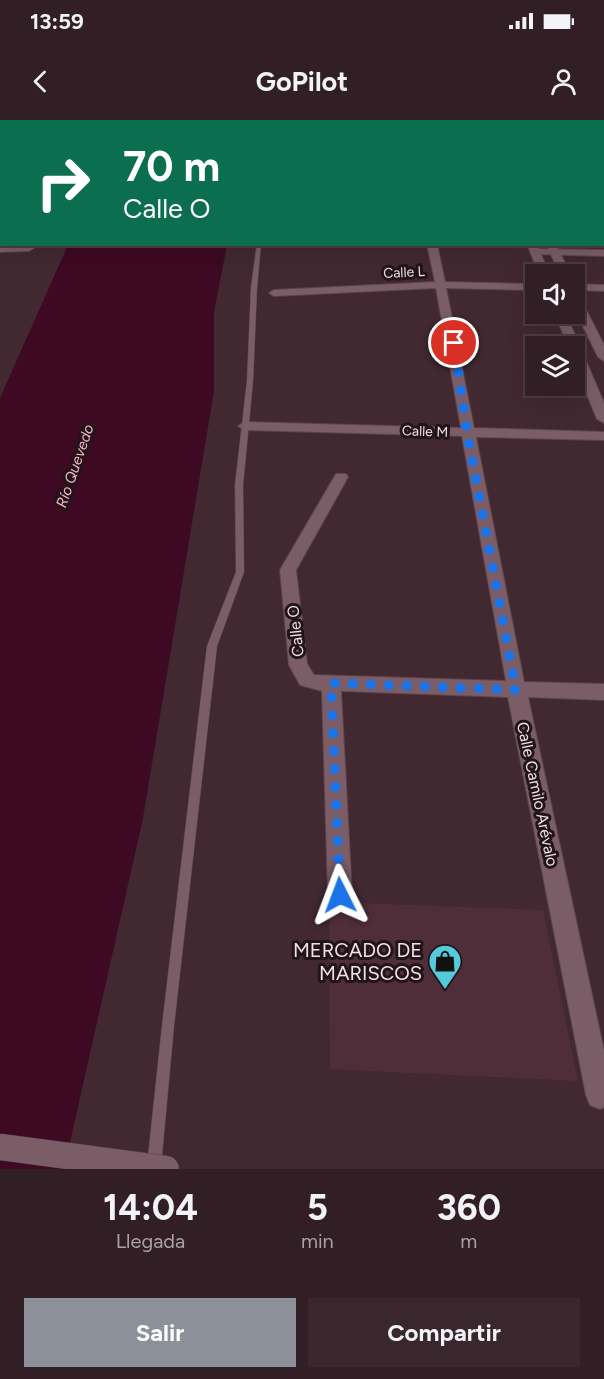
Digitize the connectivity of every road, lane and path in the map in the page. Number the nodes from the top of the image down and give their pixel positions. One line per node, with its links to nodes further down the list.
1 (259, 246): 19 (lane)
2 (432, 246): 10 (street, Calle Camilo Arévalo)
3 (29, 248): 6 (street)
4 (534, 248): 5 (street); 8 (street)
5 (553, 248): 7 (street); 9 (street)
6 (0, 249)
7 (604, 253)
8 (540, 264)
9 (560, 264)
10 (441, 285): 11 (street, Calle L); 14 (street, Calle L); 20 (street, Calle Camilo Arévalo)
11 (525, 286)
12 (585, 287): 13 (street)
13 (604, 288)
14 (274, 293)
15 (585, 318): 16 (street)
16 (604, 357)
17 (585, 373): 18 (street)
18 (604, 419)
19 (245, 426): 20 (street, Calle M); 29 (lane)
20 (467, 432): 21 (street, Calle M); 24 (street, Calle Camilo Arévalo)
21 (604, 436)
22 (341, 477): 23 (street, Calle O)
23 (331, 683): 24 (street, Calle O); 26 (street)
24 (516, 690): 25 (street, Calle O); 27 (street, Calle Camilo Arévalo)
25 (604, 692)
26 (340, 895)
27 (600, 1095)
28 (0, 1147): 30 (street, bridge)
29 (154, 1169)
30 (166, 1169)

